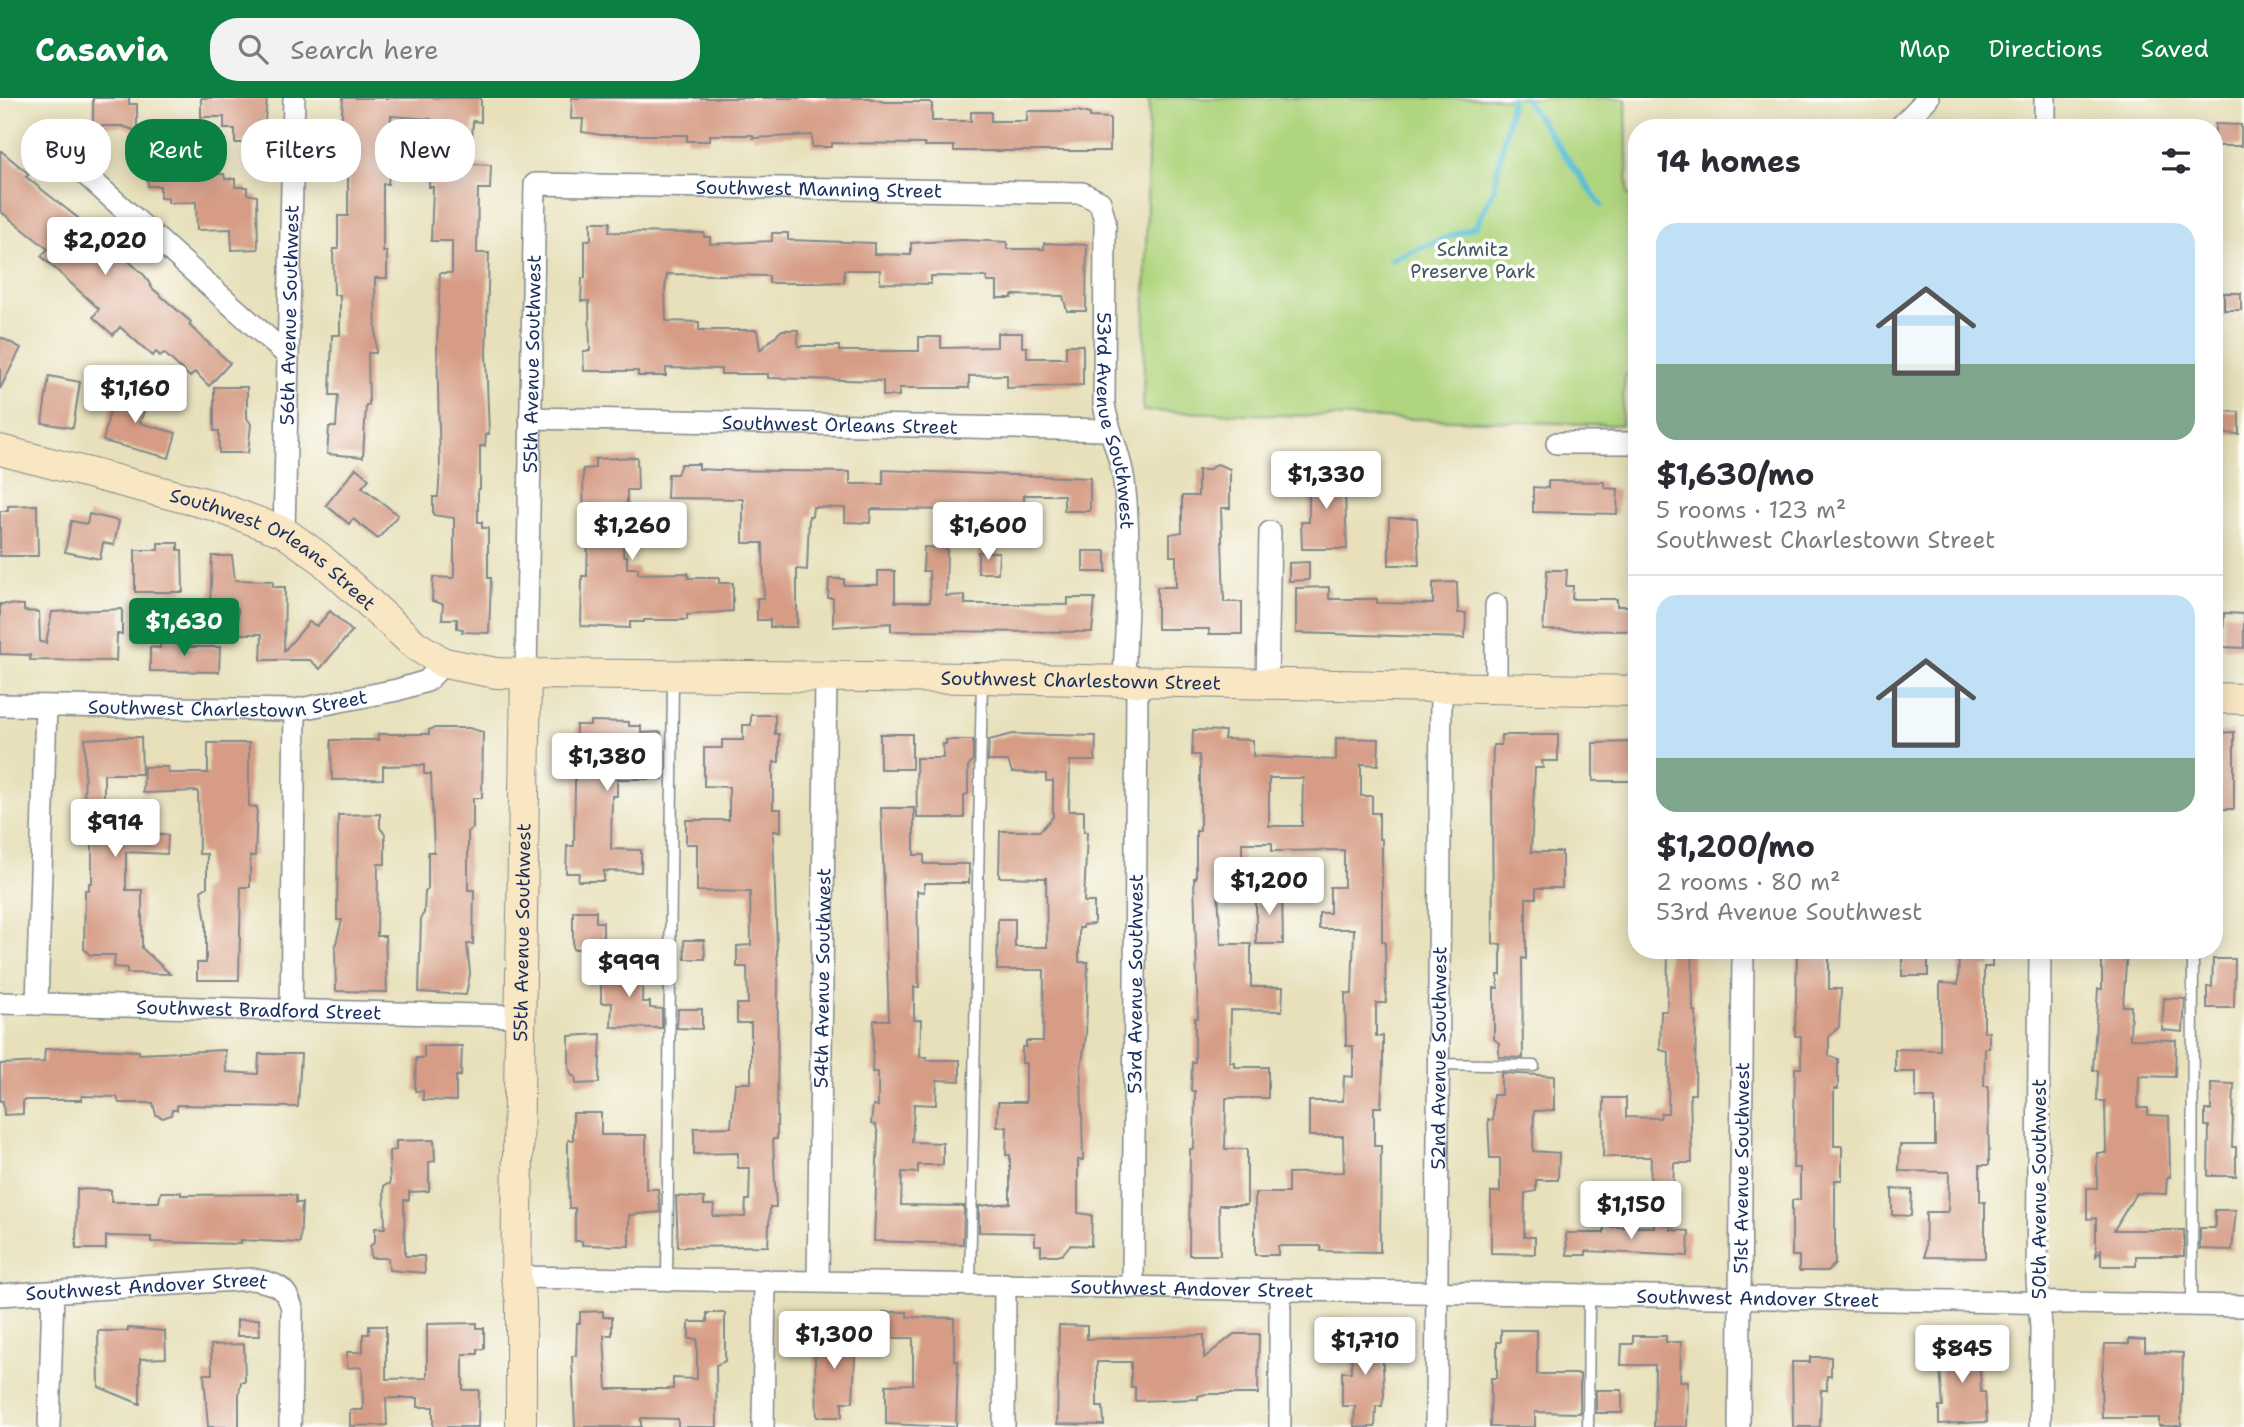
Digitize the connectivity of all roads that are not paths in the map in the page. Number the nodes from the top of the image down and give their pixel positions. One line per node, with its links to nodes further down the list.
1 (294, 98): 9 (street, 56th Avenue Southwest)
2 (1928, 98): 4 (street)
3 (2045, 98): 5 (street)
4 (1908, 119)
5 (2045, 119)
6 (94, 182): 9 (street)
7 (535, 184): 8 (street, Southwest Manning Street); 10 (street, 55th Avenue Southwest)
8 (1100, 202): 11 (street, 53rd Avenue Southwest)
9 (287, 355): 15 (street, 56th Avenue Southwest)
10 (530, 418): 11 (street, Southwest Orleans Street); 19 (street, 55th Avenue Southwest)
11 (1108, 430): 23 (street, 53rd Avenue Southwest)
12 (1557, 443): 13 (street)
13 (1628, 443)
14 (0, 450): 15 (street, Southwest Orleans Street)
15 (284, 532): 18 (street, Southwest Orleans Street)
16 (1270, 532): 24 (street)
17 (1496, 605): 26 (street)
18 (444, 663): 19 (street, Southwest Orleans Street); 32 (street, Southwest Charlestown Street)
19 (526, 674): 20 (street, Southwest Charlestown Street); 39 (street, 55th Avenue Southwest)
20 (674, 675): 21 (street, Southwest Charlestown Street); 43 (lane)
21 (826, 677): 22 (street, Southwest Charlestown Street); 45 (street, 54th Avenue Southwest)
22 (982, 678): 23 (street, Southwest Charlestown Street); 46 (lane)
23 (1130, 682): 24 (street, Southwest Charlestown Street); 48 (street, 53rd Avenue Southwest)
24 (1267, 684): 25 (street, Southwest Charlestown Street)
25 (1441, 687): 26 (street, Southwest Charlestown Street); 40 (street, 52nd Avenue Southwest)
26 (1496, 688): 27 (street, Southwest Charlestown Street)
27 (1628, 691)
28 (2223, 698): 29 (street)
29 (2244, 699)
30 (0, 705): 31 (street, Southwest Charlestown Street)
31 (46, 706): 32 (street, Southwest Charlestown Street); 37 (street)
32 (295, 710): 38 (street)
33 (1743, 959): 54 (street, 51st Avenue Southwest)
34 (2039, 959): 55 (street, 50th Avenue Southwest)
35 (2193, 959): 56 (lane)
36 (0, 1003): 37 (street, Southwest Bradford Street)
37 (37, 1004): 38 (street, Southwest Bradford Street)
38 (291, 1011): 39 (street, Southwest Bradford Street)
39 (519, 1016): 42 (street, 55th Avenue Southwest)
40 (1439, 1064): 41 (lane); 51 (street, 52nd Avenue Southwest)
41 (1534, 1066)
42 (516, 1277): 43 (street, Southwest Andover Street); 60 (street, 55th Avenue Southwest)
43 (667, 1279): 44 (street, Southwest Andover Street)
44 (765, 1280): 45 (street, Southwest Andover Street); 61 (street)
45 (818, 1281): 46 (street, Southwest Andover Street)
46 (970, 1283): 47 (street, Southwest Andover Street)
47 (1005, 1284): 48 (street, Southwest Andover Street); 62 (street)
48 (1133, 1287): 49 (street, Southwest Andover Street)
49 (1280, 1291): 51 (street, Southwest Andover Street); 63 (street)
50 (53, 1292): 52 (street, Southwest Andover Street); 58 (street); 59 (street, Southwest Andover Street)
51 (1438, 1294): 53 (street, Southwest Andover Street); 64 (street, 52nd Avenue Southwest)
52 (0, 1295)
53 (1589, 1296): 54 (street, Southwest Andover Street); 65 (lane)
54 (1740, 1297): 55 (street, Southwest Andover Street); 66 (street, 51st Avenue Southwest)
55 (2039, 1303): 56 (street, Southwest Andover Street); 67 (street, 50th Avenue Southwest)
56 (2192, 1305): 57 (street, Southwest Andover Street)
57 (2244, 1306)
58 (49, 1427)
59 (290, 1427)
60 (521, 1427)
61 (763, 1427)
62 (1003, 1427)
63 (1280, 1427)
64 (1436, 1427)
65 (1588, 1427)
66 (1739, 1427)
67 (2040, 1427)

